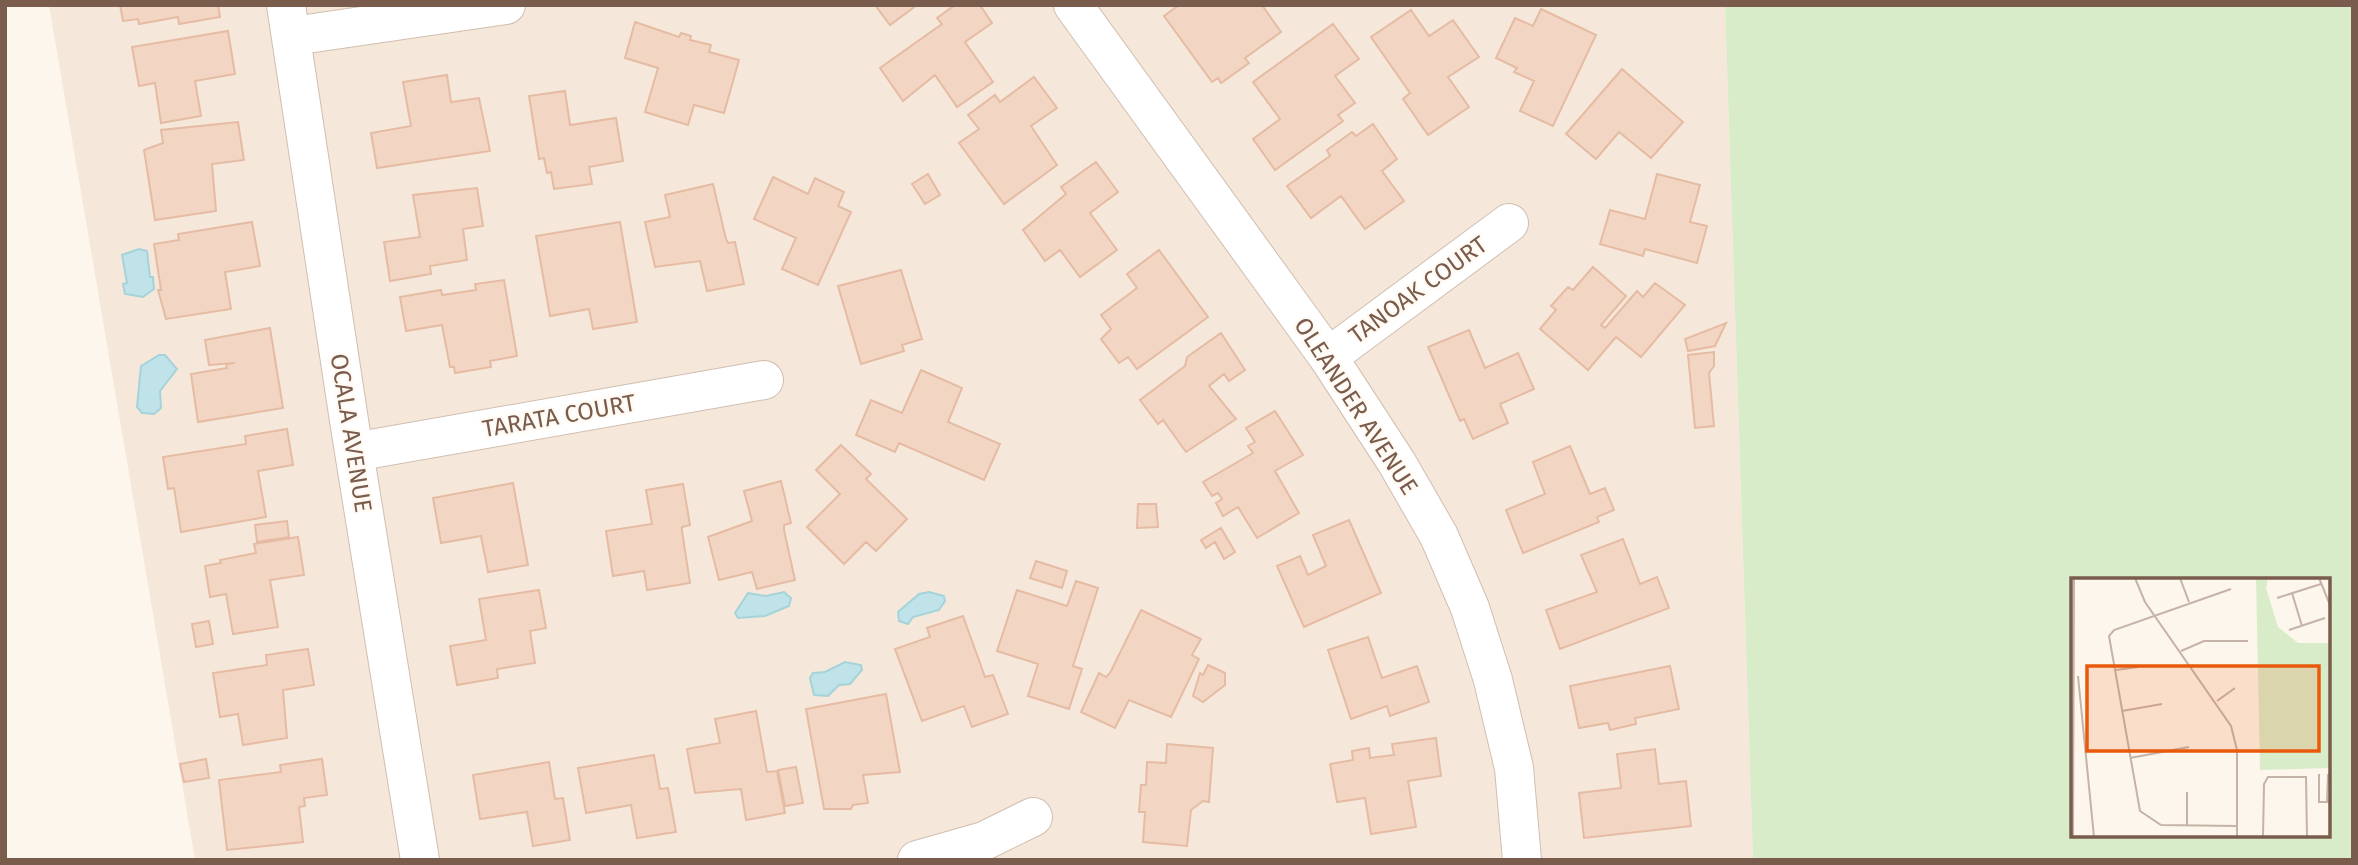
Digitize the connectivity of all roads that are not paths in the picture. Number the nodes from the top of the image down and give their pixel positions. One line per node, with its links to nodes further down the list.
1 (506, 5): 3 (street)
2 (1073, 5): 5 (street, OLEANDER AVENUE)
3 (289, 21): 7 (street, OCALA AVENUE)
4 (1509, 223): 5 (street, TANOAK COURT)
5 (1328, 357): 11 (street, OLEANDER AVENUE)
6 (764, 380): 7 (street, TARATA COURT)
7 (354, 452): 9 (street, OCALA AVENUE)
8 (1033, 817): 10 (street)
9 (420, 860)
10 (918, 860)
11 (1522, 860)

